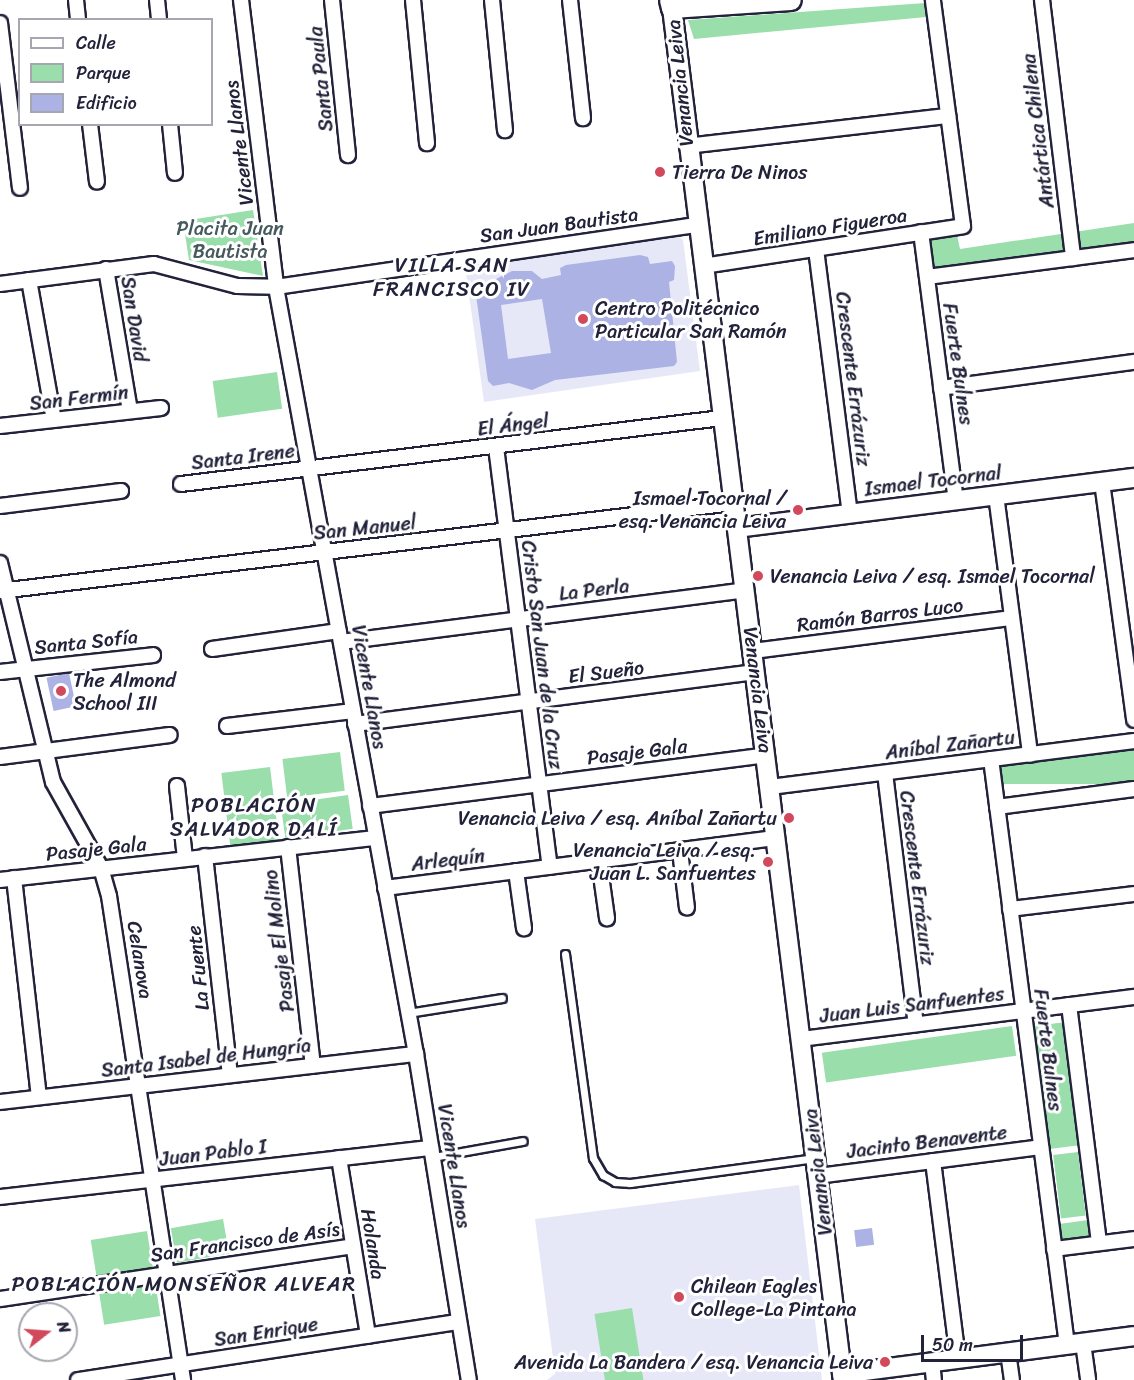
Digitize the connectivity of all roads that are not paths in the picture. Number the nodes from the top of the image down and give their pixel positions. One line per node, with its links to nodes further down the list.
1 (76, 0): 12 (street)
2 (157, 0): 13 (street)
3 (241, 0): 36 (street, Vicente Llanos)
4 (332, 0): 22 (street, Santa Paula)
5 (413, 0): 20 (street)
6 (492, 0): 19 (street)
7 (570, 0): 16 (street)
8 (791, 0): 11 (main road)
9 (933, 0): 15 (street)
10 (1042, 0): 30 (street, Antártica Chilena)
11 (671, 4): 21 (street, Venancia Leiva)
12 (78, 18)
13 (159, 18)
14 (0, 22): 25 (street)
15 (948, 116): 21 (street); 27 (street, Emiliano Figueroa)
16 (583, 118)
17 (90, 126): 24 (street)
18 (170, 126): 23 (street)
19 (505, 130)
20 (428, 143)
21 (687, 146): 26 (street, Venancia Leiva)
22 (348, 155)
23 (176, 173)
24 (97, 182)
25 (20, 188)
26 (697, 225): 31 (street, Venancia Leiva); 36 (street, San Juan Bautista)
27 (921, 232): 28 (street, Emiliano Figueroa); 33 (street, Fuerte Bulnes)
28 (816, 249): 31 (street, Emiliano Figueroa); 54 (street, Crescente Errázuriz)
29 (1134, 250): 30 (street)
30 (1073, 258): 33 (street)
31 (703, 266): 41 (street, Venancia Leiva)
32 (106, 269): 34 (street, San Juan Bautista); 36 (street, San Juan Bautista); 40 (street, San David)
33 (927, 277): 38 (street, Fuerte Bulnes)
34 (29, 280): 35 (street, San Juan Bautista); 42 (street)
35 (0, 284)
36 (276, 287): 45 (street, Vicente Llanos)
37 (1134, 363): 38 (street)
38 (941, 388): 51 (street, Fuerte Bulnes)
39 (162, 408): 40 (street, San Fermín)
40 (130, 411): 42 (street, San Fermín)
41 (722, 418): 44 (street, El Ángel); 52 (street, Venancia Leiva)
42 (54, 420): 43 (street, San Fermín)
43 (0, 426)
44 (496, 447): 45 (street, El Ángel); 56 (street, Cristo San Juan de la Cruz)
45 (309, 469): 48 (street, Santa Irene); 57 (street, Vicente Llanos)
46 (1134, 478): 47 (street, Ismael Tocornal)
47 (1102, 482): 50 (street, Ismael Tocornal); 72 (street)
48 (181, 484)
49 (121, 491): 53 (street)
50 (996, 495): 51 (street, Ismael Tocornal); 61 (street)
51 (956, 500): 54 (street, Ismael Tocornal)
52 (734, 503): 55 (street, Venancia Leiva); 56 (street, San Manuel)
53 (0, 506)
54 (850, 514): 55 (street, Ismael Tocornal)
55 (737, 528): 60 (street, Venancia Leiva)
56 (507, 532): 57 (street, San Manuel); 62 (street, Cristo San Juan de la Cruz)
57 (326, 553): 59 (street, San Manuel); 63 (street, Vicente Llanos)
58 (0, 563): 59 (street, Celanova)
59 (3, 590): 67 (street, Celanova)
60 (745, 590): 62 (street, La Perla); 65 (street, Venancia Leiva)
61 (1012, 618): 65 (street, Ramón Barros Luco); 77 (street)
62 (518, 620): 63 (street, La Perla); 70 (street, Cristo San Juan de la Cruz)
63 (340, 636): 64 (street, La Perla); 71 (street, Vicente Llanos)
64 (212, 649)
65 (753, 651): 69 (street, Venancia Leiva)
66 (153, 655): 67 (street, Santa Sofía)
67 (24, 669): 68 (street, Santa Sofía); 76 (street, Celanova)
68 (0, 672)
69 (756, 672): 70 (street, El Sueño); 78 (street, Venancia Leiva)
70 (528, 702): 71 (street, El Sueño); 82 (street, Cristo San Juan de la Cruz)
71 (354, 717): 73 (street, El Sueño); 86 (street, Vicente Llanos)
72 (1134, 720)
73 (227, 726)
74 (170, 735): 76 (street)
75 (1134, 741): 77 (street, Aníbal Zañartu)
76 (44, 752): 79 (street); 96 (street, Celanova)
77 (1030, 754): 80 (street, Aníbal Zañartu)
78 (766, 755): 82 (street, Pasaje Gala); 84 (street, Venancia Leiva)
79 (0, 757)
80 (991, 759): 81 (street, Aníbal Zañartu); 87 (street, Fuerte Bulnes)
81 (885, 773): 84 (street, Aníbal Zañartu); 112 (street, Crescente Errázuriz)
82 (539, 784): 86 (street, Pasaje Gala); 95 (street, Cristo San Juan de la Cruz)
83 (177, 786): 93 (street)
84 (770, 787): 89 (street, Venancia Leiva)
85 (1134, 789): 87 (street)
86 (370, 806): 88 (street, Vicente Llanos)
87 (997, 807): 103 (street, Fuerte Bulnes)
88 (375, 838): 90 (street, Pasaje Gala); 100 (street, Vicente Llanos)
89 (777, 838): 91 (street, Arlequín); 113 (street, Venancia Leiva)
90 (288, 847): 92 (street, Pasaje Gala); 115 (street, Pasaje El Molino)
91 (680, 851): 94 (street, Arlequín); 102 (street)
92 (205, 856): 93 (street, Pasaje Gala); 116 (street, La Fuente)
93 (185, 859): 96 (street, Pasaje Gala)
94 (599, 861): 95 (street, Arlequín); 104 (street)
95 (550, 867): 97 (street, Arlequín)
96 (101, 868): 98 (street, Pasaje Gala); 117 (street, Celanova)
97 (516, 871): 100 (street, Arlequín); 105 (street)
98 (14, 878): 99 (street, Pasaje Gala); 118 (street)
99 (0, 880)
100 (385, 888): 111 (street, Vicente Llanos)
101 (1134, 894): 103 (street)
102 (687, 908)
103 (1010, 909): 110 (street, Fuerte Bulnes)
104 (607, 918)
105 (524, 928)
106 (565, 954): 125 (lane)
107 (1134, 997): 109 (street, Juan Luis Sanfuentes)
108 (502, 998): 111 (lane)
109 (1069, 1005): 110 (street, Juan Luis Sanfuentes); 129 (street, Fuerte Bulnes)
110 (1023, 1010): 112 (street, Juan Luis Sanfuentes); 121 (street, Fuerte Bulnes)
111 (408, 1013): 114 (street, Vicente Llanos)
112 (916, 1024): 113 (street, Juan Luis Sanfuentes)
113 (801, 1039): 125 (street, Venancia Leiva)
114 (416, 1054): 115 (street, Santa Isabel de Hungría); 122 (street, Vicente Llanos)
115 (313, 1066): 116 (street, Santa Isabel de Hungría)
116 (230, 1075): 117 (street, Santa Isabel de Hungría)
117 (140, 1086): 118 (street, Santa Isabel de Hungría); 126 (street, Celanova)
118 (39, 1097): 119 (street, Santa Isabel de Hungría)
119 (0, 1102)
120 (523, 1141): 122 (lane)
121 (1041, 1147): 124 (street, Jacinto Benavente); 131 (street, Fuerte Bulnes)
122 (432, 1152): 123 (street, Juan Pablo I); 134 (street, Vicente Llanos)
123 (339, 1158): 126 (street, Juan Pablo I); 130 (street, Holanda)
124 (933, 1161): 125 (street, Jacinto Benavente); 139 (street)
125 (817, 1167): 142 (street, Venancia Leiva)
126 (154, 1180): 127 (street, Juan Pablo I); 132 (street, Celanova)
127 (0, 1197)
128 (1134, 1239): 129 (street)
129 (1100, 1243): 131 (street)
130 (353, 1246): 132 (street, San Francisco de Asís); 135 (street, Holanda)
131 (1054, 1249): 137 (street, Fuerte Bulnes)
132 (168, 1274): 133 (street, San Francisco de Asís); 140 (street, Celanova)
133 (0, 1299)
134 (459, 1322): 135 (street, San Enrique); 145 (street, Vicente Llanos)
135 (368, 1336): 140 (street, San Enrique)
136 (1134, 1336): 137 (street)
137 (1075, 1344): 138 (street); 147 (street, Fuerte Bulnes)
138 (1008, 1352): 139 (street); 146 (street)
139 (958, 1359): 141 (street)
140 (181, 1364): 143 (street, San Enrique); 144 (street, Celanova)
141 (933, 1371): 142 (street)
142 (842, 1377)
143 (78, 1380)
144 (183, 1380)
145 (469, 1380)
146 (1012, 1380)
147 (1088, 1380)

